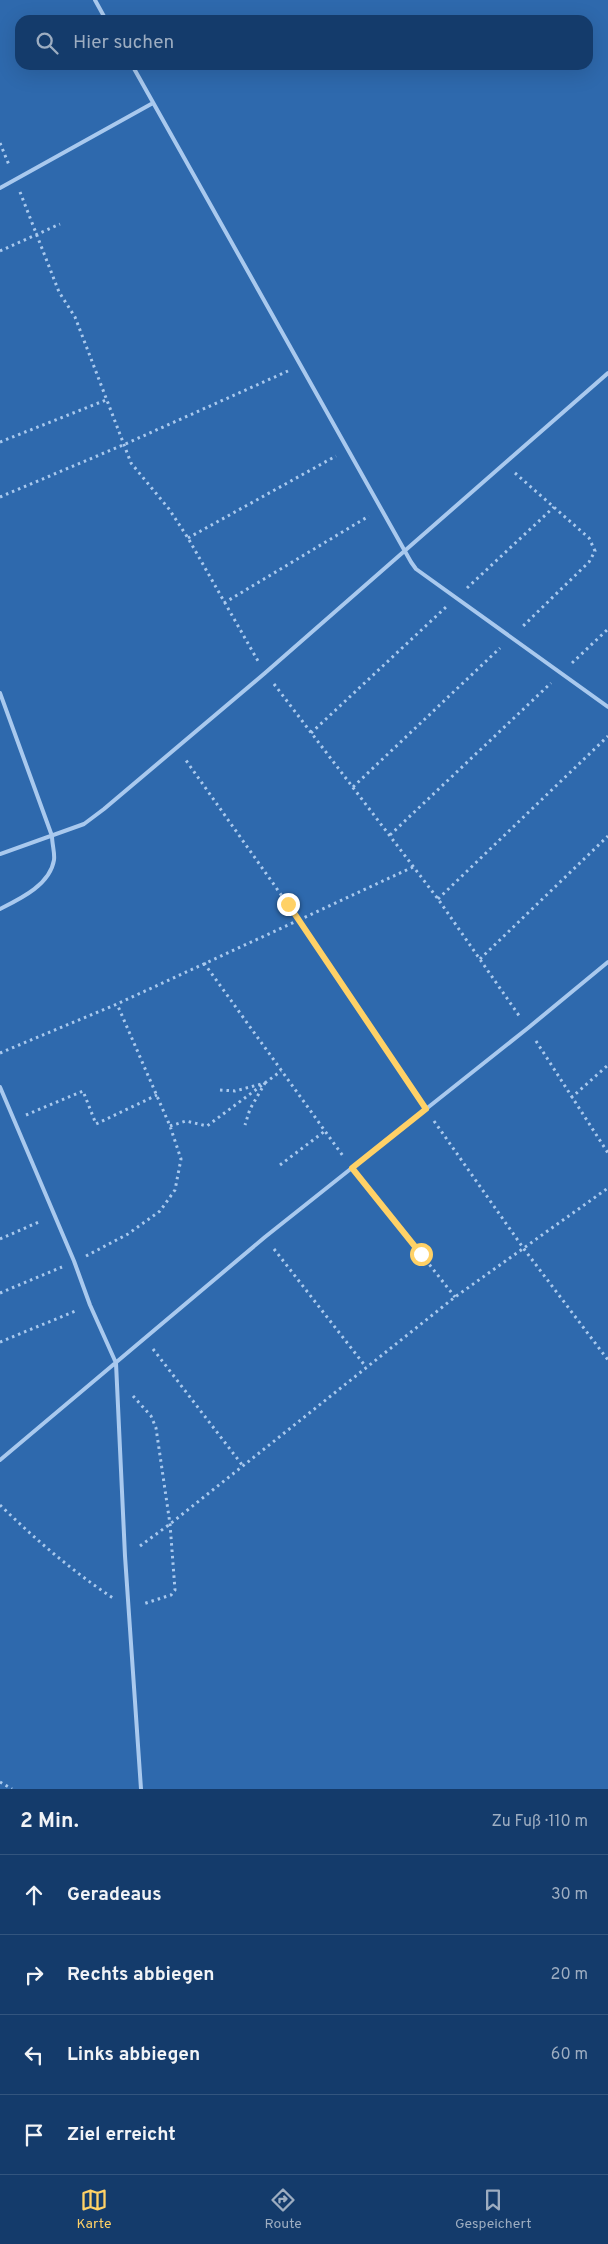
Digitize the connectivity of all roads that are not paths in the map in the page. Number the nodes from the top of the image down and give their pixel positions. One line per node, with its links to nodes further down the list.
1 (95, 0): 2 (lane)
2 (103, 15)
3 (135, 70): 4 (lane)
4 (154, 103): 5 (lane); 7 (lane)
5 (0, 188)
6 (608, 373): 7 (lane)
7 (404, 550): 9 (lane); 10 (lane)
8 (0, 693): 10 (lane)
9 (608, 707)
10 (52, 836): 11 (lane); 12 (lane)
11 (0, 854)
12 (0, 909)
13 (608, 962): 15 (lane)
14 (0, 1086): 15 (lane)
15 (116, 1363): 16 (lane); 17 (lane)
16 (0, 1460)
17 (141, 1789)

